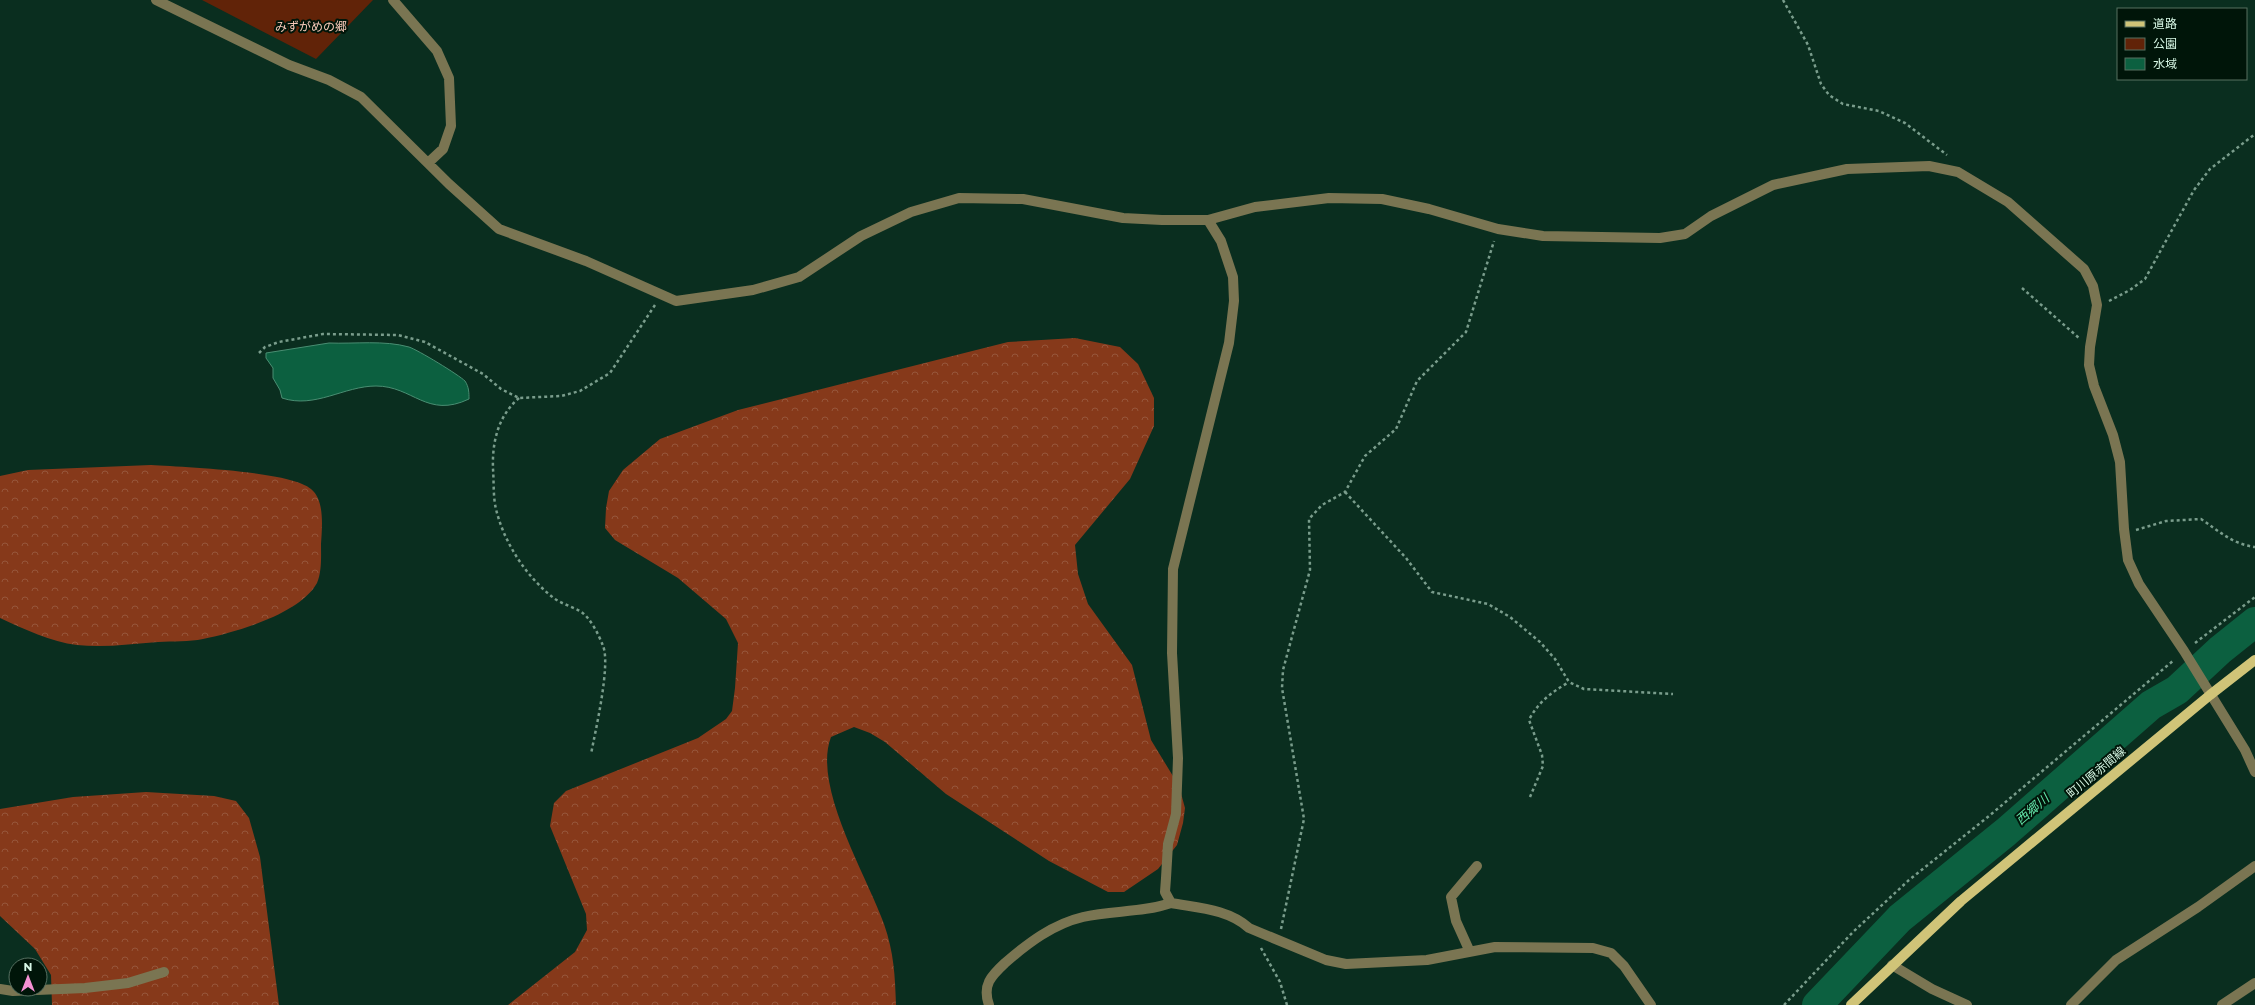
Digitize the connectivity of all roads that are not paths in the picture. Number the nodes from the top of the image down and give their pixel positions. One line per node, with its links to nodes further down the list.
1 (156, 0): 3 (street)
2 (393, 0): 3 (street)
3 (428, 163): 4 (street)
4 (1208, 220): 6 (street); 10 (street)
5 (2255, 660): 6 (main road, 町川原赤間線)
6 (2210, 695): 7 (street); 12 (main road, 町川原赤間線)
7 (2255, 772)
8 (1477, 866): 11 (street)
9 (2255, 866): 20 (street)
10 (1171, 903): 11 (street); 16 (street)
11 (1470, 952): 17 (street)
12 (1892, 965): 18 (main road, 町川原赤間線); 19 (street)
13 (164, 972): 15 (street)
14 (2255, 983): 21 (street)
15 (0, 989)
16 (989, 1005)
17 (1651, 1005)
18 (1851, 1005)
19 (1967, 1005)
20 (2070, 1005)
21 (2222, 1005)

